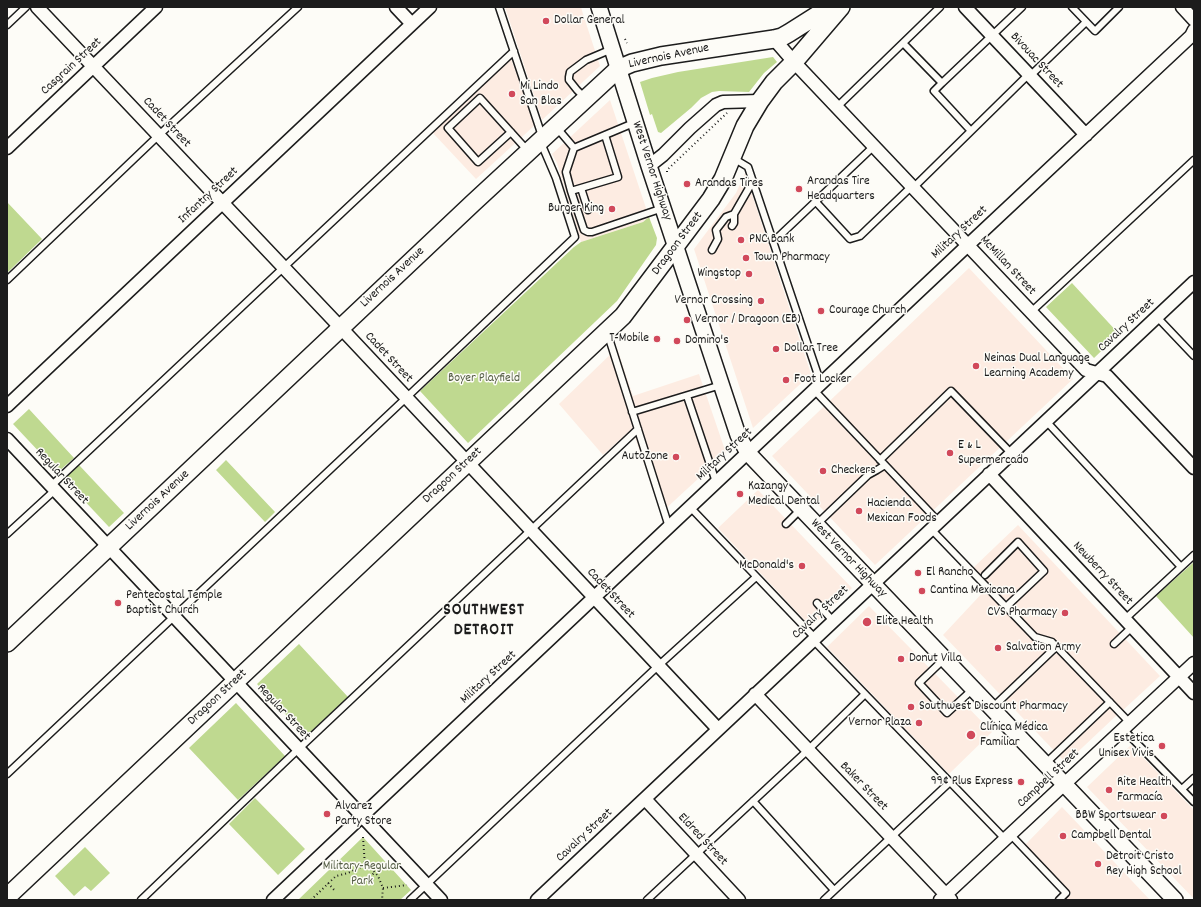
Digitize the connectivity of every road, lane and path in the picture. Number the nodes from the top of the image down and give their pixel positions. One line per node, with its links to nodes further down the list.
1 (26, 7): 20 (lane)
2 (37, 7): 29 (street, Cadet Street)
3 (156, 7): 29 (street, Casgrain Street)
4 (298, 7): 43 (lane)
5 (396, 7): 19 (street)
6 (430, 7): 19 (street, Infantry Street)
7 (499, 7): 27 (lane)
8 (599, 7): 26 (street, West Vernor Highway)
9 (830, 7): 23 (main road, Livernois Avenue)
10 (841, 7): 28 (main road, Dragoon Street)
11 (940, 7): 25 (lane)
12 (965, 7): 22 (street, Bivouac Street)
13 (1022, 7): 22 (lane)
14 (1072, 7): 18 (lane)
15 (1119, 7): 18 (lane)
16 (1182, 7): 17 (street)
17 (1194, 20)
18 (1086, 22): 31 (lane)
19 (412, 24): 57 (street, Infantry Street)
20 (7, 25)
21 (1194, 30): 42 (street, Military Street)
22 (992, 36): 31 (street, Bivouac Street); 32 (lane)
23 (774, 39): 28 (street, McMillan Street); 30 (main road, Livernois Avenue)
24 (627, 43): 26 (path)
25 (903, 44): 32 (lane); 35 (lane)
26 (618, 45): 30 (street, West Vernor Highway); 33 (lane)
27 (514, 51): 44 (lane); 66 (lane)
28 (794, 62): 34 (main road, Dragoon Street); 35 (street, McMillan Street)
29 (94, 66): 43 (street, Cadet Street); 46 (street, Casgrain Street)
30 (618, 69): 33 (main road, Livernois Avenue); 37 (street, West Vernor Highway)
31 (1030, 75): 39 (lane); 42 (street, Bivouac Street)
32 (942, 83): 39 (lane)
33 (586, 99): 38 (main road, Livernois Avenue)
34 (760, 101): 48 (main road, Dragoon Street); 50 (street)
35 (837, 107): 45 (street, McMillan Street)
36 (732, 110): 51 (path)
37 (636, 122): 41 (lane); 50 (street, West Vernor Highway)
38 (556, 127): 44 (main road, Livernois Avenue); 47 (lane)
39 (971, 130): 53 (lane)
40 (511, 132): 40 (lane); 44 (lane)
41 (605, 135): 47 (lane); 54 (lane)
42 (1086, 135): 63 (street, Military Street)
43 (159, 136): 57 (street, Cadet Street); 67 (lane)
44 (537, 144): 71 (main road, Livernois Avenue); 78 (lane)
45 (874, 146): 53 (street, McMillan Street); 56 (lane)
46 (7, 148)
47 (574, 148): 55 (lane)
48 (732, 158): 52 (lane); 64 (main road, Dragoon Street)
49 (1194, 160): 69 (lane)
50 (649, 166): 58 (street, West Vernor Highway)
51 (666, 170)
52 (753, 181): 60 (lane); 62 (lane)
53 (912, 187): 56 (lane); 63 (street, McMillan Street)
54 (581, 188): 55 (lane); 59 (lane)
55 (571, 191): 58 (lane)
56 (816, 202): 62 (lane)
57 (223, 203): 66 (street, Cadet Street); 79 (street, Infantry Street)
58 (663, 208): 64 (street, West Vernor Highway)
59 (588, 210)
60 (734, 214): 61 (lane); 65 (lane)
61 (732, 226)
62 (773, 242): 76 (lane)
63 (968, 245): 69 (street, McMillan Street); 76 (street, Military Street)
64 (676, 247): 72 (main road, Dragoon Street); 75 (street, West Vernor Highway)
65 (712, 250)
66 (283, 267): 71 (street, Cadet Street); 91 (lane)
67 (7, 280)
68 (1194, 282): 70 (street, Cavalry Street)
69 (1031, 312): 74 (street, McMillan Street)
70 (1157, 317): 73 (lane); 74 (street, Cavalry Street)
71 (341, 328): 78 (street, Cadet Street); 100 (main road, Livernois Avenue)
72 (607, 331): 80 (lane); 87 (main road, Dragoon Street)
73 (1194, 356)
74 (1097, 373): 81 (street, Cavalry Street); 88 (street, McMillan Street)
75 (721, 385): 77 (lane); 84 (street, West Vernor Highway)
76 (818, 387): 84 (street, Military Street); 86 (lane)
77 (687, 396): 80 (lane); 90 (lane)
78 (406, 398): 87 (street, Cadet Street); 109 (lane)
79 (7, 406)
80 (632, 412): 82 (lane)
81 (1046, 421): 85 (street, Cavalry Street); 102 (lane)
82 (638, 429): 97 (lane); 98 (lane)
83 (7, 439): 91 (street, Regular Street)
84 (748, 453): 90 (street, Military Street); 93 (street, West Vernor Highway)
85 (1011, 454): 86 (lane); 89 (street, Cavalry Street)
86 (883, 462): 95 (lane); 96 (lane)
87 (467, 463): 98 (street, Cadet Street); 120 (main road, Dragoon Street)
88 (1194, 468)
89 (989, 474): 96 (street, Cavalry Street); 111 (street, Newberry Street)
90 (716, 482): 92 (street, Military Street)
91 (53, 488): 99 (lane); 100 (street, Regular Street)
92 (690, 507): 97 (street, Military Street); 104 (lane)
93 (801, 509): 94 (lane); 95 (street, West Vernor Highway)
94 (786, 524)
95 (816, 525): 105 (street, West Vernor Highway)
96 (935, 525): 105 (street, Cavalry Street); 108 (lane)
97 (669, 527): 106 (street, Military Street)
98 (531, 531): 106 (street, Cadet Street); 129 (lane)
99 (7, 534)
100 (109, 548): 109 (street, Regular Street); 113 (main road, Livernois Avenue)
101 (1194, 555): 102 (lane)
102 (1181, 567): 111 (lane)
103 (985, 575): 108 (lane)
104 (756, 577): 112 (lane); 118 (lane)
105 (872, 584): 110 (street, Cavalry Street); 116 (street, West Vernor Highway)
106 (594, 598): 118 (street, Cadet Street); 140 (street, Military Street)
107 (817, 602): 110 (lane)
108 (1006, 607): 115 (lane)
109 (174, 616): 120 (street, Regular Street); 132 (lane)
110 (833, 621): 112 (street, Cavalry Street)
111 (1129, 623): 114 (lane); 119 (street, Newberry Street)
112 (814, 639): 123 (street, Cavalry Street); 124 (lane)
113 (7, 643)
114 (1114, 644)
115 (1056, 646): 125 (lane); 126 (lane)
116 (944, 659): 121 (street, West Vernor Highway); 121 (lane)
117 (1194, 663): 119 (street, Campbell Street)
118 (658, 666): 128 (street, Cadet Street); 150 (lane)
119 (1179, 677): 122 (street, Newberry Street); 127 (street, Campbell Street)
120 (235, 682): 129 (street, Regular Street); 154 (main road, Dragoon Street)
121 (973, 689): 126 (street, West Vernor Highway)
122 (1194, 693)
123 (755, 694): 128 (street, Cavalry Street); 130 (street, Baker Street)
124 (865, 694): 130 (lane); 134 (lane)
125 (1110, 702): 127 (lane); 131 (lane)
126 (991, 709): 131 (street, West Vernor Highway)
127 (1127, 726): 135 (street, Campbell Street); 136 (lane)
128 (718, 730): 137 (street, Cavalry Street)
129 (299, 749): 140 (street, Regular Street); 156 (lane)
130 (808, 750): 138 (lane); 143 (street, Baker Street)
131 (1045, 764): 135 (street, West Vernor Highway)
132 (7, 774)
133 (1194, 778): 136 (lane)
134 (950, 782): 142 (lane); 143 (lane)
135 (1064, 784): 142 (street, Campbell Street); 167 (street, West Vernor Highway)
136 (1182, 789): 139 (lane)
137 (644, 799): 144 (street, Eldred Street); 162 (street, Cavalry Street)
138 (753, 801): 144 (lane); 152 (lane)
139 (1194, 802)
140 (362, 816): 150 (street, Regular Street); 157 (street, Military Street)
141 (363, 837): 145 (path)
142 (1007, 837): 155 (street, Campbell Street); 166 (lane)
143 (891, 838): 152 (lane); 155 (street, Baker Street)
144 (696, 854): 163 (lane); 164 (street, Eldred Street)
145 (365, 866): 146 (path); 148 (path)
146 (375, 872): 147 (path); 151 (path)
147 (366, 880)
148 (328, 883): 153 (path); 158 (path)
149 (407, 885): 151 (path)
150 (426, 885): 160 (lane); 161 (street, Regular Street)
151 (383, 888): 159 (path)
152 (834, 890): 165 (lane)
153 (335, 891)
154 (7, 897)
155 (945, 898)
156 (141, 900)
157 (273, 900)
158 (311, 900)
159 (382, 900)
160 (410, 900)
161 (441, 900)
162 (537, 900)
163 (647, 900)
164 (740, 900)
165 (824, 900)
166 (1059, 900)
167 (1176, 900)

